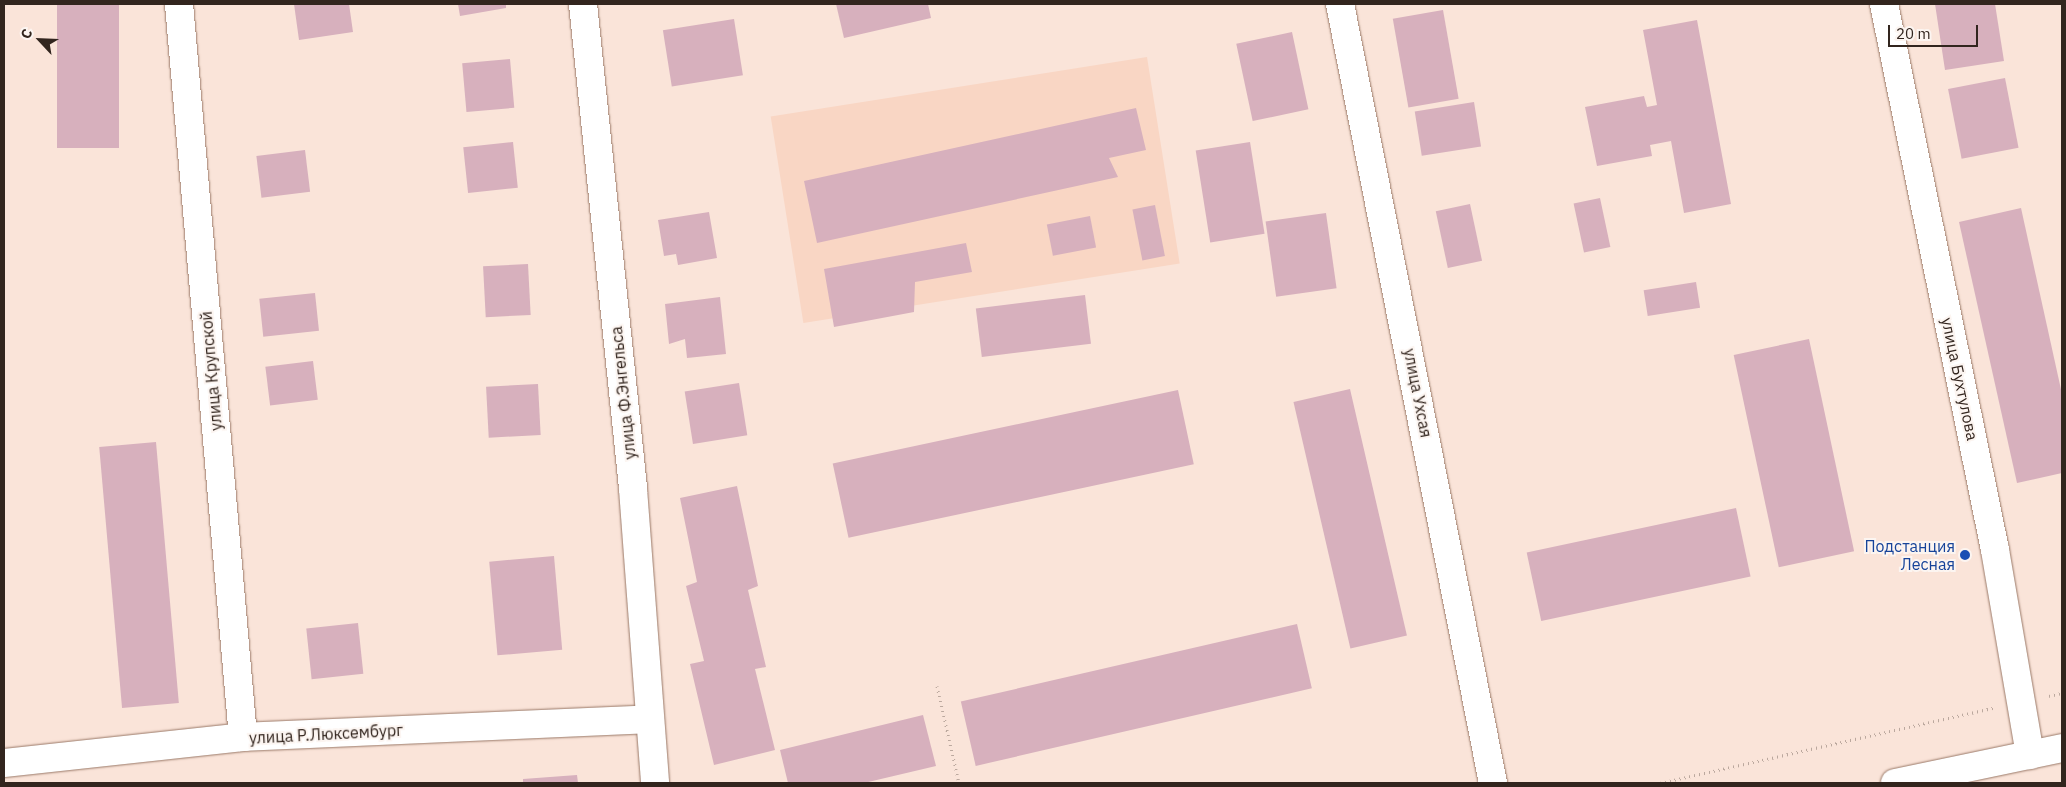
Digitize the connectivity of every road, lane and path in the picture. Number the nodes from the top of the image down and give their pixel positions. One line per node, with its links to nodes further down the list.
1 (179, 4): 9 (street, улица Крупской)
2 (583, 4): 8 (street, улица Ф.Энгельса)
3 (1340, 4): 15 (street, улица Ухсая)
4 (1884, 4): 7 (street, улица Бухтулова)
5 (937, 686): 14 (path)
6 (2062, 694): 7 (path)
7 (2018, 702): 11 (street, улица Бухтулова); 16 (path)
8 (650, 719): 9 (street, улица Р.Люксембург); 13 (street, улица Ф.Энгельса)
9 (243, 737): 12 (street, улица Р.Люксембург)
10 (2062, 748): 11 (street)
11 (2030, 755): 17 (street)
12 (4, 763)
13 (655, 783)
14 (959, 783)
15 (1493, 783)
16 (1660, 783)
17 (1896, 783)

